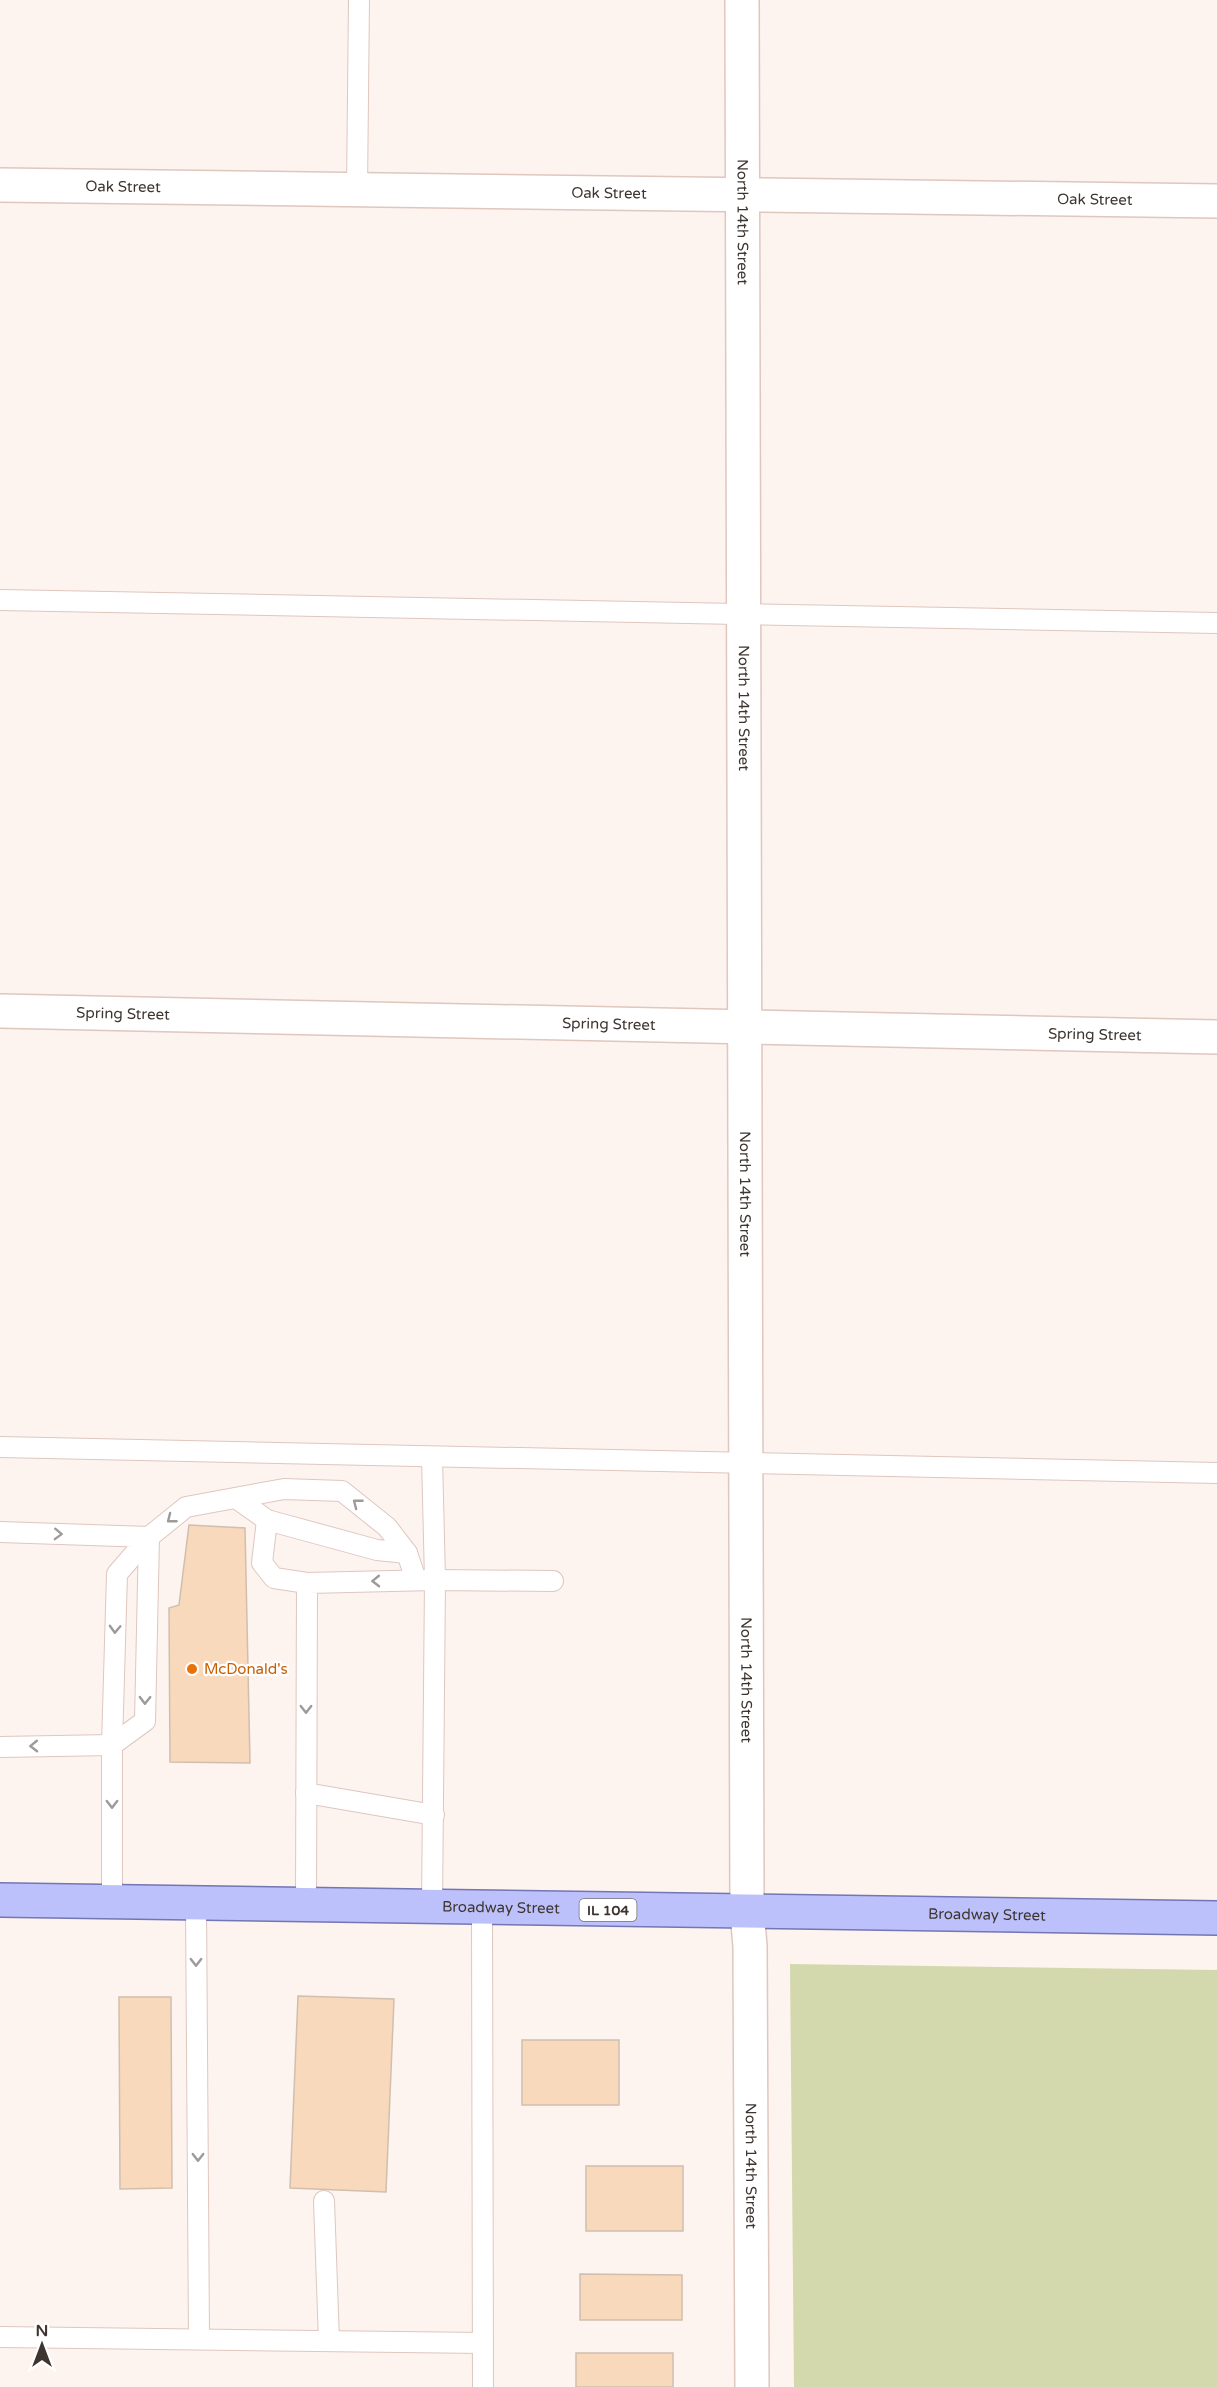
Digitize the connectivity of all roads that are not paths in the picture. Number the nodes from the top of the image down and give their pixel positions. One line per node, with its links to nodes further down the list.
1 (358, 0): 4 (lane)
2 (742, 0): 5 (street, North 14th Street)
3 (0, 185): 4 (street, Oak Street)
4 (357, 190): 5 (street, Oak Street)
5 (743, 195): 6 (street, Oak Street); 8 (street, North 14th Street)
6 (1217, 201)
7 (0, 600): 8 (lane)
8 (744, 614): 9 (lane); 11 (street, North 14th Street)
9 (1217, 623)
10 (0, 1011): 11 (street, Spring Street)
11 (744, 1027): 12 (street, Spring Street); 15 (street, North 14th Street)
12 (1217, 1037)
13 (0, 1447): 14 (lane)
14 (432, 1457): 15 (lane); 22 (lane)
15 (746, 1464): 16 (lane); 35 (street, North 14th Street)
16 (1217, 1473)
17 (236, 1498): 18 (lane); 20 (lane, one-way to 20); 21 (lane, one-way to 17)
18 (267, 1520): 21 (lane); 24 (lane)
19 (0, 1532): 20 (lane, one-way to 20)
20 (149, 1537): 25 (lane, one-way to 25); 25 (lane, one-way to 25)
21 (407, 1553): 22 (lane)
22 (425, 1580): 23 (lane); 24 (lane, one-way to 24); 28 (lane)
23 (553, 1581)
24 (307, 1583): 27 (lane, one-way to 27)
25 (112, 1745): 26 (lane, one-way to 26); 30 (lane, one-way to 30)
26 (0, 1747)
27 (306, 1793): 28 (lane); 32 (lane)
28 (434, 1815): 33 (lane)
29 (0, 1900): 30 (main road, Broadway Street / IL 104)
30 (112, 1902): 31 (main road, Broadway Street / IL 104)
31 (196, 1904): 32 (main road, Broadway Street / IL 104); 39 (lane, one-way to 39)
32 (306, 1906): 33 (main road, Broadway Street / IL 104)
33 (432, 1908): 34 (main road, Broadway Street / IL 104)
34 (482, 1908): 35 (main road, Broadway Street / IL 104); 41 (lane)
35 (747, 1912): 36 (main road, Broadway Street / IL 104); 43 (street, North 14th Street)
36 (1217, 1918)
37 (324, 2201): 40 (lane)
38 (0, 2337): 39 (lane)
39 (199, 2339): 40 (lane)
40 (329, 2341): 41 (lane)
41 (483, 2343): 42 (lane)
42 (483, 2387)
43 (752, 2387)

